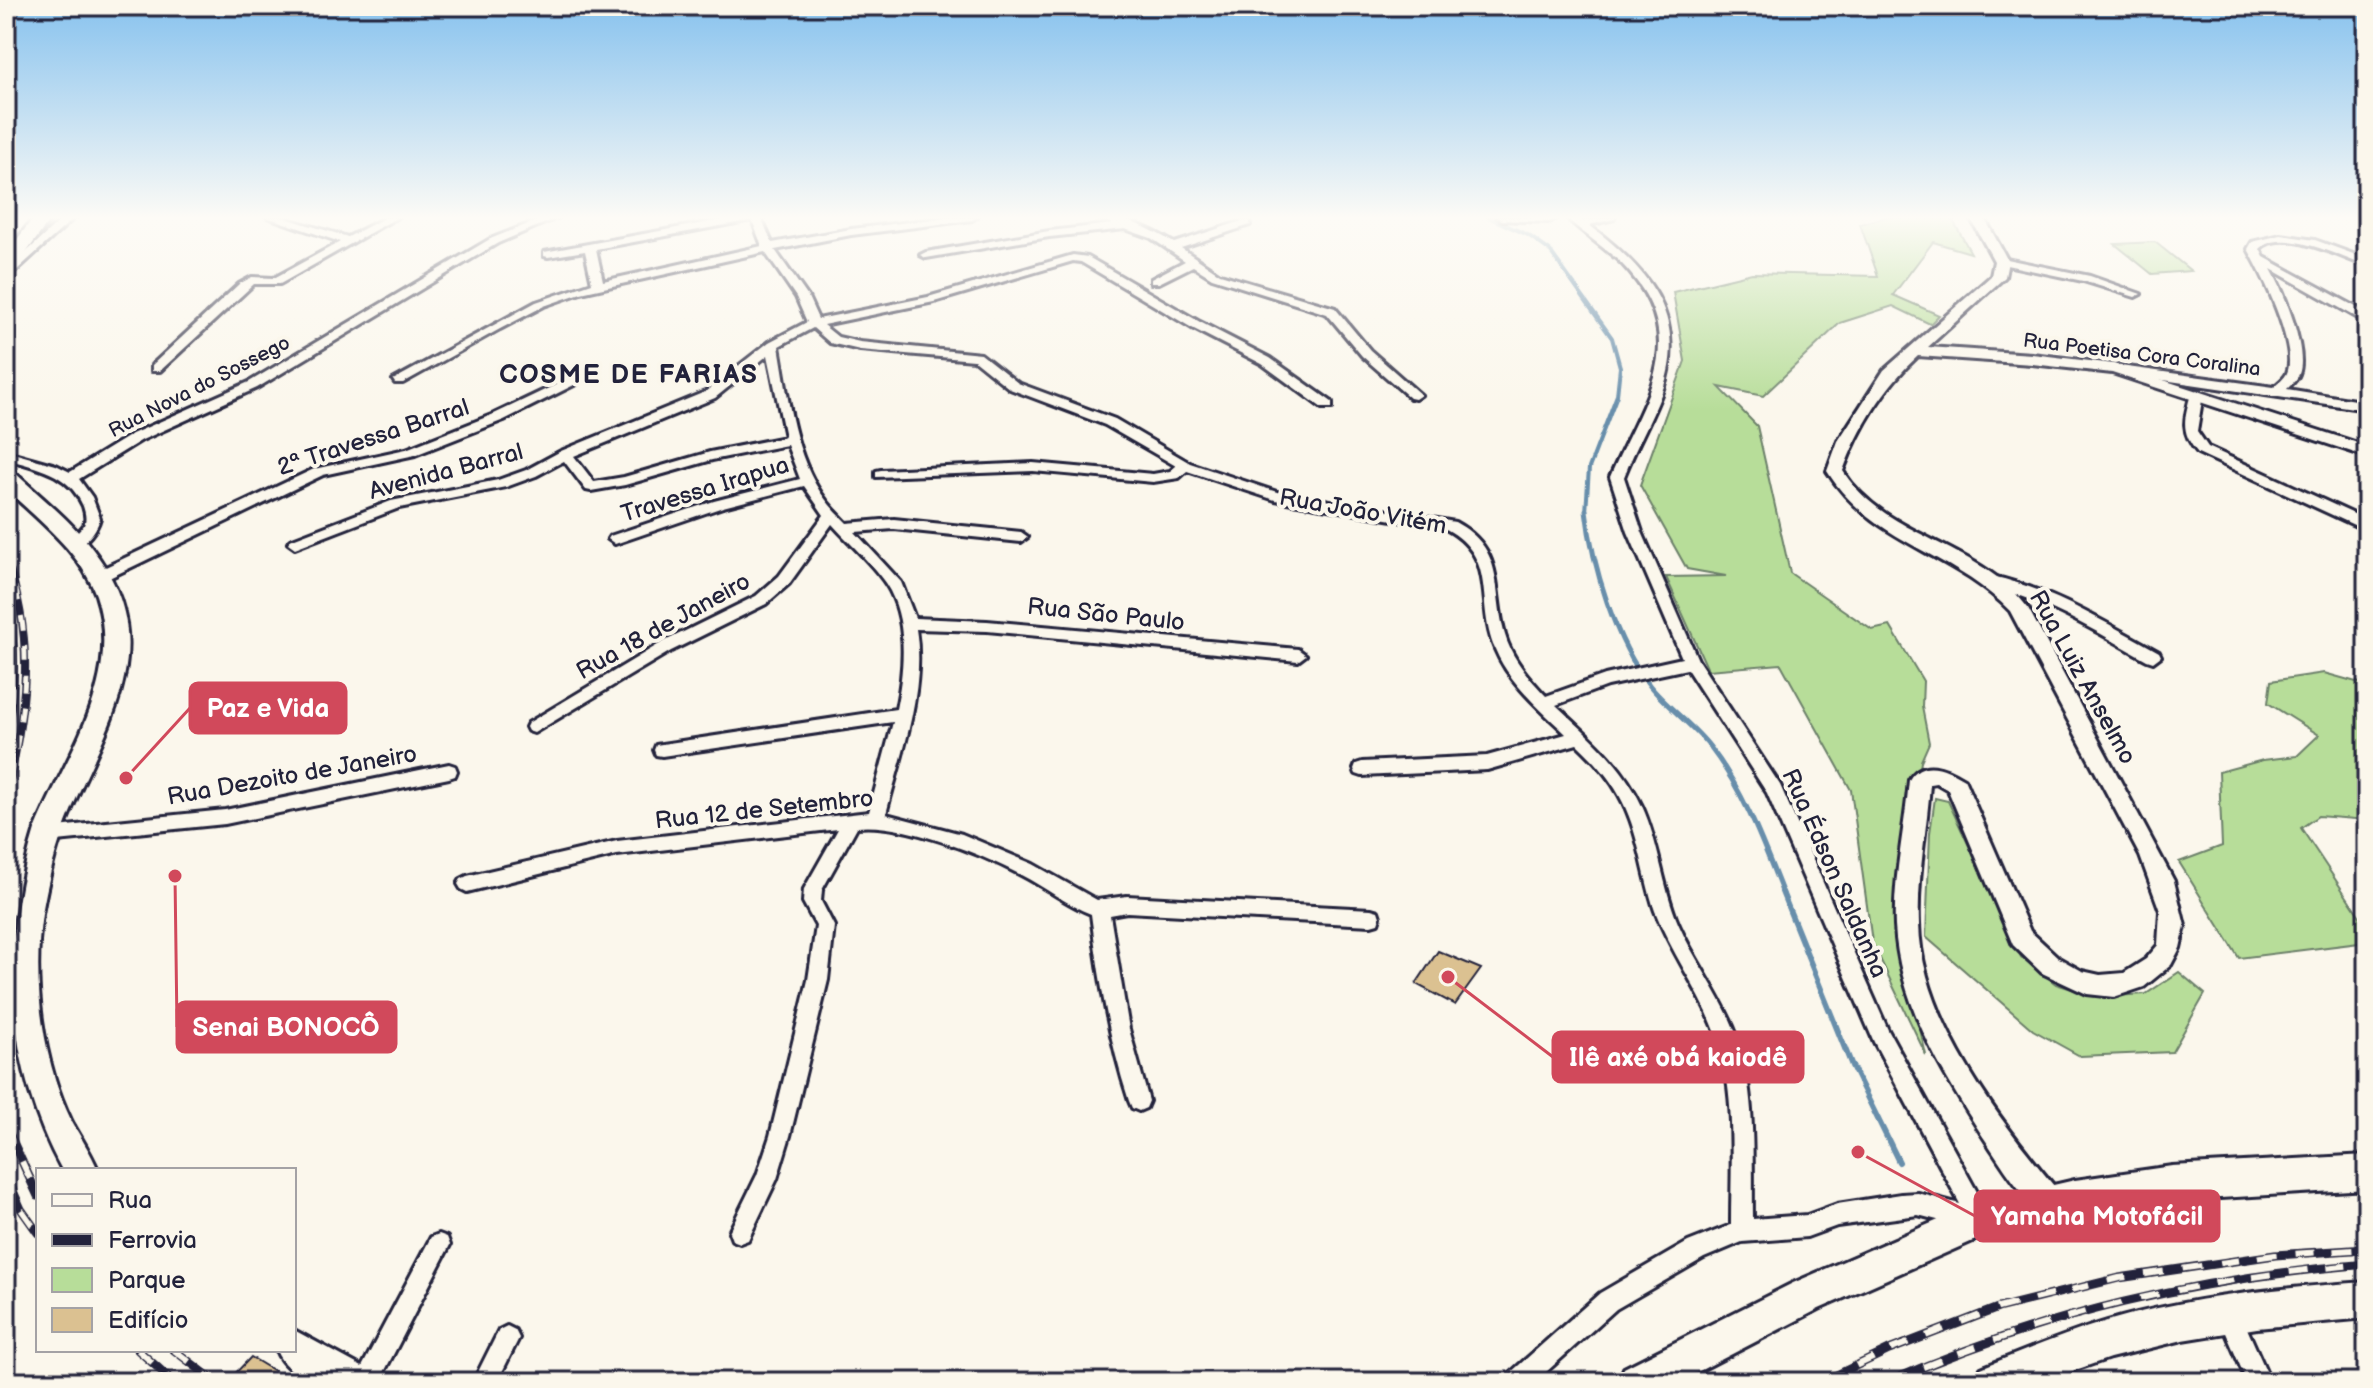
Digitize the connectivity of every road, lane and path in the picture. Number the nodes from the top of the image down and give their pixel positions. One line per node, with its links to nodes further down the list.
1 (249, 282): 20 (street)
2 (426, 282): 36 (street, Rua Nova do Sossego)
3 (597, 282): 14 (street)
4 (613, 282): 14 (street)
5 (791, 282): 17 (street)
6 (988, 282): 17 (street, Avenida Barral)
7 (1122, 282): 27 (street, Avenida Barral)
8 (1235, 282): 26 (street)
9 (1643, 282): 50 (street, Rua Édson Saldanha)
10 (1994, 282): 19 (street, Rua Luiz Anselmo)
11 (2098, 282): 15 (street)
12 (2273, 282): 24 (street, Rua Poetisa Cora Coralina)
13 (2301, 282): 16 (street)
14 (598, 285): 22 (street)
15 (2135, 294)
16 (2367, 318)
17 (814, 323): 18 (street, Avenida Barral); 33 (street, Rua João Vitém)
18 (773, 345): 29 (street); 31 (street, Avenida Barral)
19 (1913, 351): 21 (street, Rua Poetisa Cora Coralina); 46 (street, Rua Luiz Anselmo)
20 (156, 368)
21 (2114, 369): 24 (street, Rua Poetisa Cora Coralina); 25 (street)
22 (399, 380)
23 (574, 380): 45 (street, 2ª Travessa Barral)
24 (2277, 391): 28 (street)
25 (2197, 394): 30 (street); 39 (street)
26 (1415, 395)
27 (1327, 405)
28 (2367, 406)
29 (793, 440): 31 (street); 37 (street)
30 (2367, 452)
31 (566, 454): 44 (street, Avenida Barral)
32 (6, 455): 36 (street)
33 (1185, 466): 34 (street); 51 (street, Rua João Vitém)
34 (881, 474)
35 (6, 477): 43 (highway)
36 (72, 477): 43 (street)
37 (808, 481): 38 (street); 42 (street, Travessa Irapua)
38 (831, 515): 40 (street); 53 (street, Rua 18 de Janeiro)
39 (2367, 526)
40 (844, 528): 41 (street); 47 (street)
41 (1021, 537)
42 (615, 539)
43 (74, 543): 45 (highway)
44 (295, 543)
45 (100, 576): 60 (highway)
46 (1992, 581): 49 (street); 67 (street, Rua Luiz Anselmo)
47 (908, 623): 48 (street, Rua São Paulo); 52 (street)
48 (1298, 655)
49 (2153, 656)
50 (1691, 662): 51 (street); 68 (street, Rua Édson Saldanha)
51 (1546, 702): 54 (street, Rua João Vitém)
52 (903, 714): 55 (street); 58 (street)
53 (534, 727)
54 (1581, 736): 56 (street); 69 (street, Rua João Vitém)
55 (662, 750)
56 (1362, 769)
57 (449, 771): 60 (street, Rua Dezoito de Janeiro)
58 (876, 818): 59 (street, Rua 12 de Setembro); 62 (street, Rua 12 de Setembro)
59 (851, 822): 61 (street, Rua 12 de Setembro); 70 (street)
60 (47, 835): 65 (highway)
61 (467, 884)
62 (1100, 909): 63 (street); 64 (street)
63 (1371, 917)
64 (1139, 1101)
65 (80, 1168)
66 (2367, 1172): 67 (highway)
67 (2051, 1204): 68 (highway)
68 (1980, 1220): 69 (street); 80 (highway)
69 (1742, 1231): 79 (street)
70 (740, 1232)
71 (439, 1245): 77 (street)
72 (2367, 1300): 73 (highway)
73 (2229, 1314): 81 (highway); 82 (street)
74 (507, 1338): 78 (street)
75 (296, 1350): 76 (highway)
76 (350, 1382)
77 (366, 1382)
78 (485, 1382)
79 (1517, 1382)
80 (1638, 1382)
81 (1995, 1382)
82 (2259, 1382)

